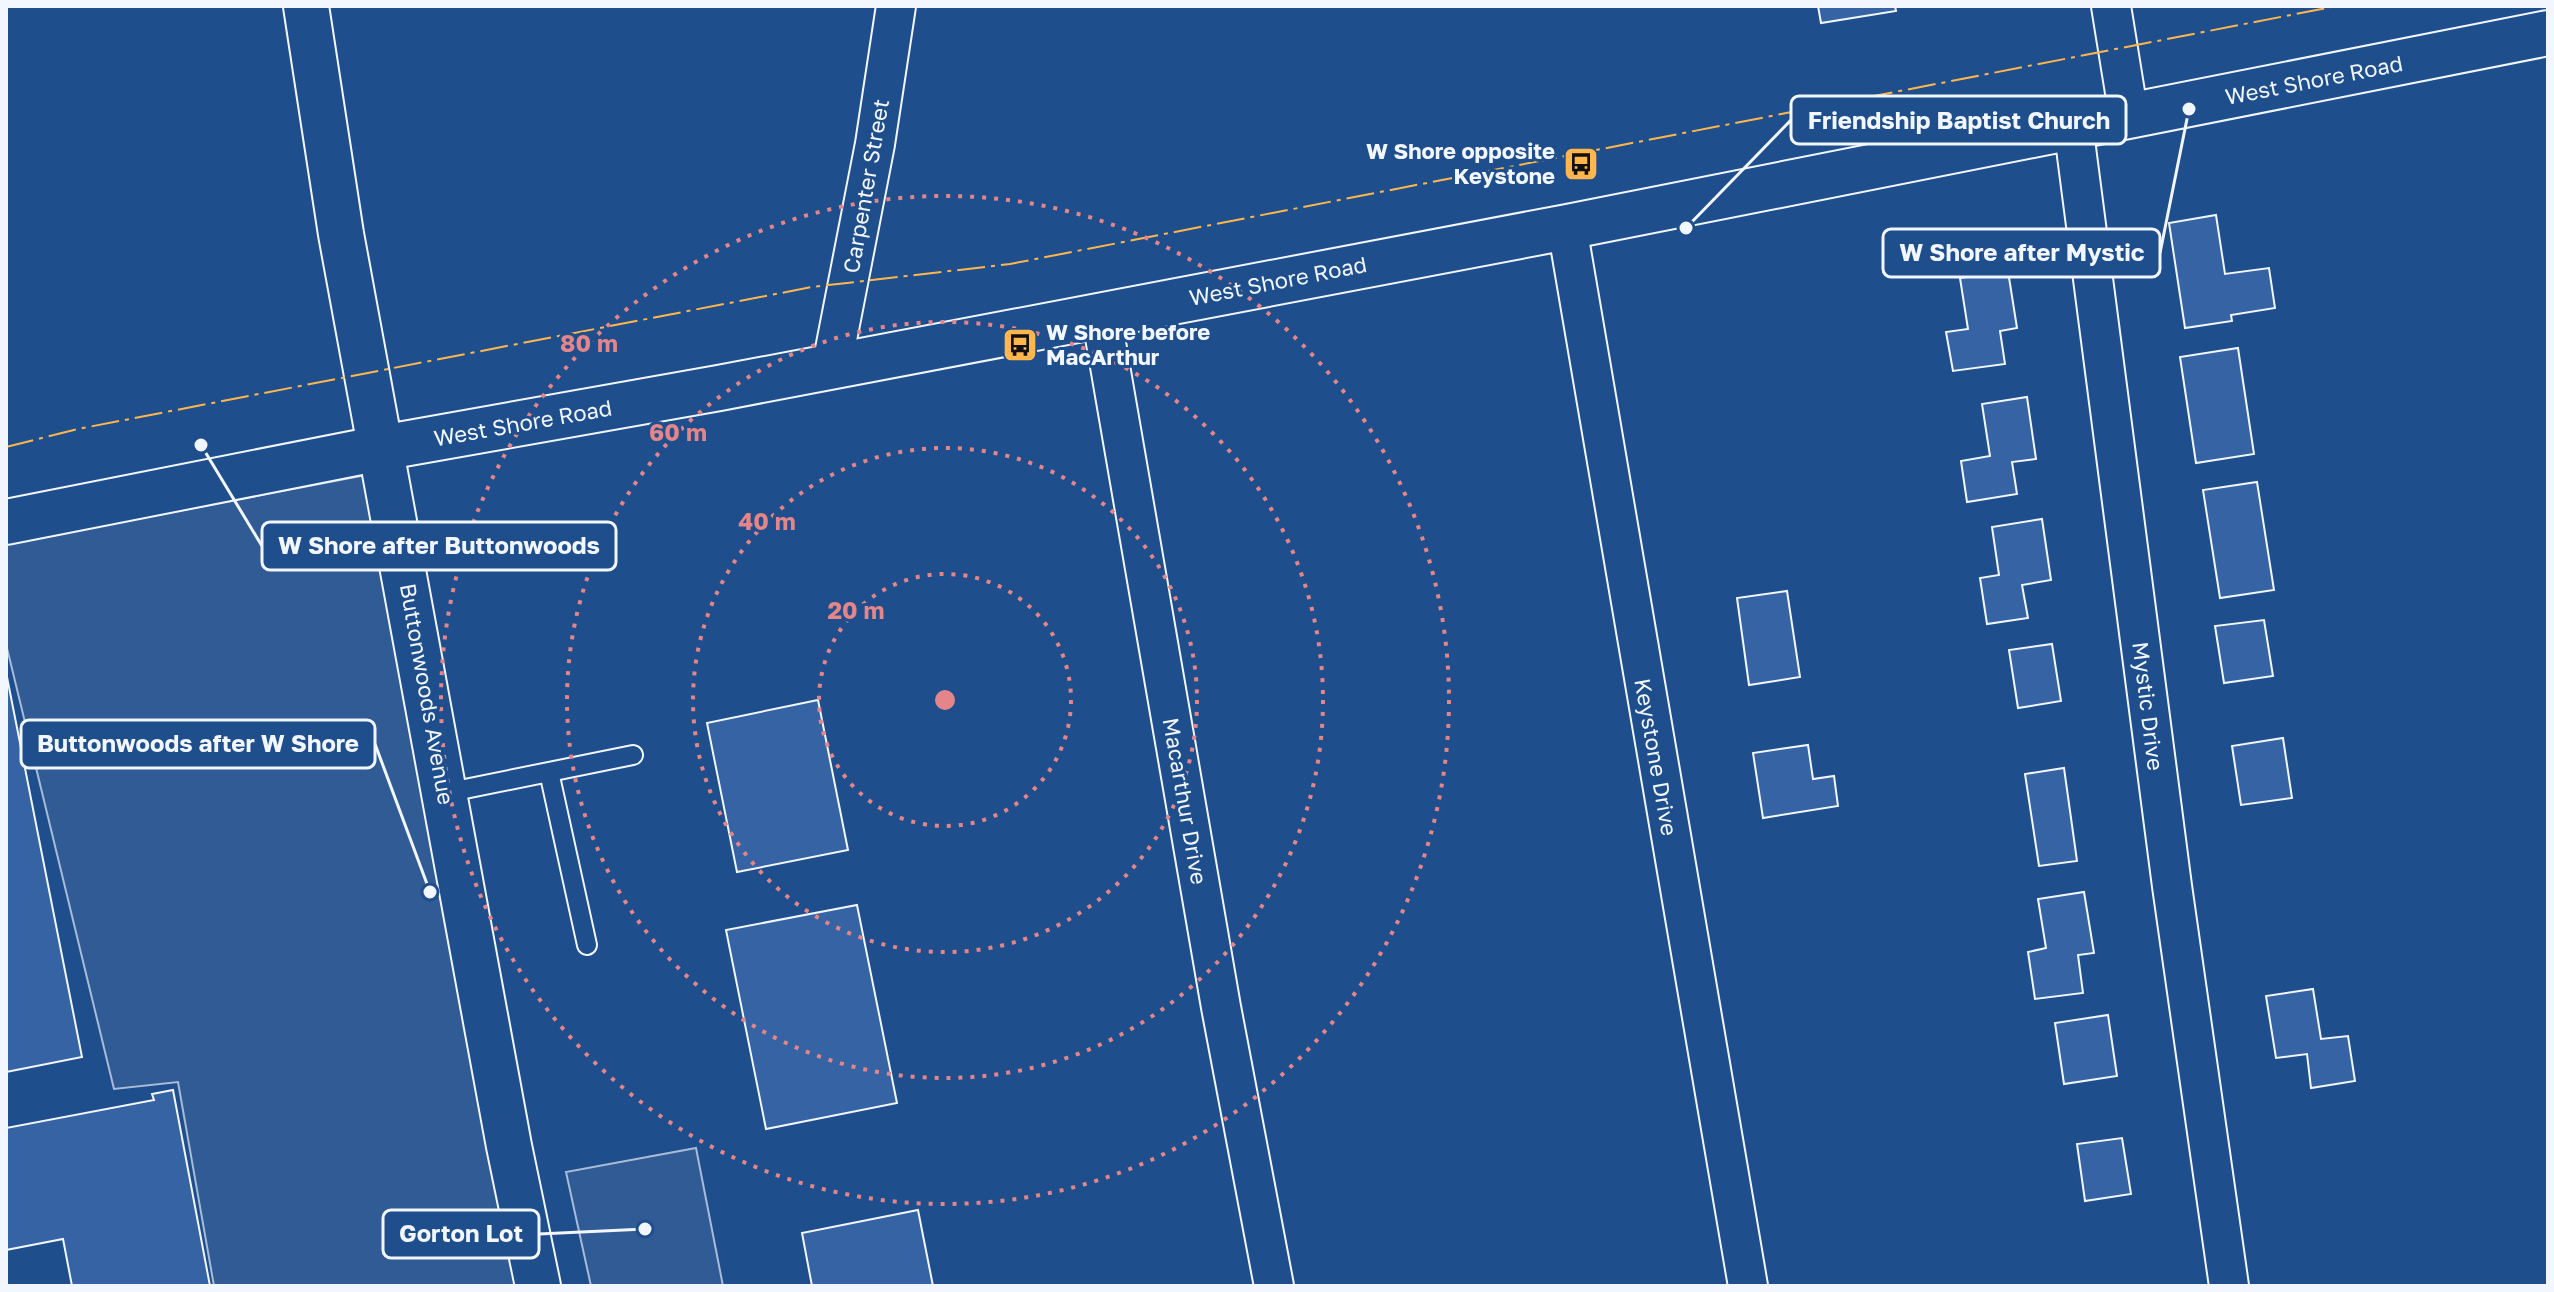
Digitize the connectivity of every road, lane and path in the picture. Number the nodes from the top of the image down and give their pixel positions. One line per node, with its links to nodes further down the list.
1 (306, 6): 10 (main road, Buttonwoods Avenue)
2 (896, 6): 9 (street, Carpenter Street)
3 (2111, 6): 5 (street)
4 (2548, 33): 5 (main road, West Shore Road)
5 (2129, 117): 6 (main road, West Shore Road)
6 (2073, 125): 7 (main road, West Shore Road); 19 (street, Mystic Drive)
7 (1567, 227): 8 (main road, West Shore Road); 18 (street, Keystone Drive)
8 (1101, 314): 9 (main road, West Shore Road); 17 (street, Macarthur Drive)
9 (832, 365): 10 (main road, West Shore Road)
10 (381, 448): 11 (main road, West Shore Road); 14 (main road, Buttonwoods Avenue)
11 (6, 522)
12 (633, 755): 13 (lane)
13 (549, 772): 14 (lane); 15 (lane)
14 (445, 793): 16 (main road, Buttonwoods Avenue)
15 (587, 945)
16 (538, 1286)
17 (1274, 1286)
18 (1748, 1286)
19 (2229, 1286)

